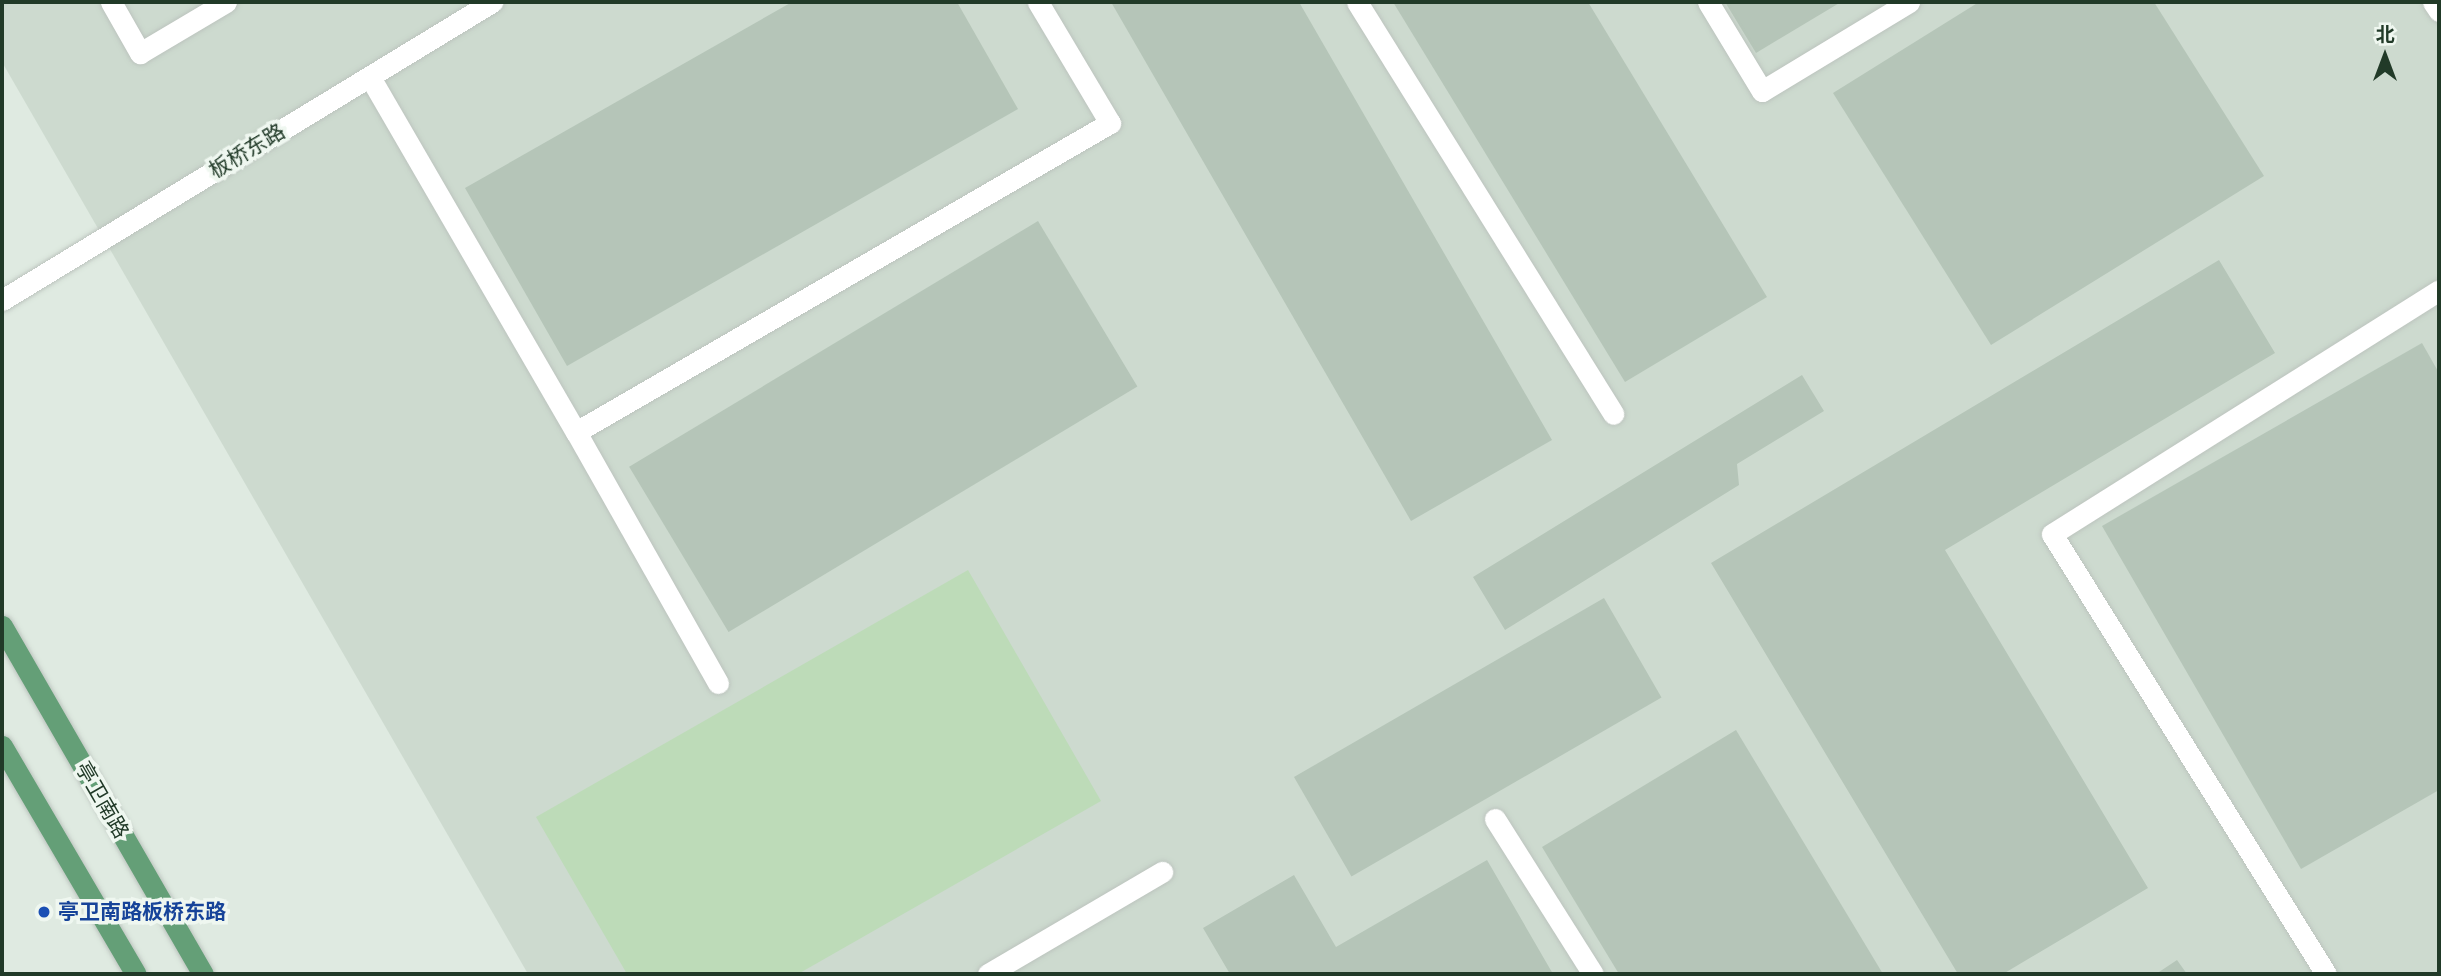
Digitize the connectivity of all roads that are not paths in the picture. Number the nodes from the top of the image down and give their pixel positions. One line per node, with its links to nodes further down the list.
1 (111, 2): 2 (street)
2 (226, 2)
3 (492, 2): 10 (street, 板桥东路)
4 (1038, 2): 14 (street)
5 (1357, 2): 13 (street)
6 (1708, 2): 7 (street)
7 (1909, 2)
8 (2433, 2): 9 (street)
9 (2439, 11)
10 (370, 76): 12 (street, 板桥东路); 14 (street)
11 (2439, 290): 24 (street)
12 (2, 300)
13 (1613, 414)
14 (576, 432): 16 (street)
15 (2, 626): 21 (main road, 亭卫南路)
16 (718, 683)
17 (2, 746): 20 (main road)
18 (1495, 819): 23 (street)
19 (1162, 872): 22 (street)
20 (136, 974)
21 (203, 974)
22 (988, 974)
23 (1593, 974)
24 (2326, 974)

